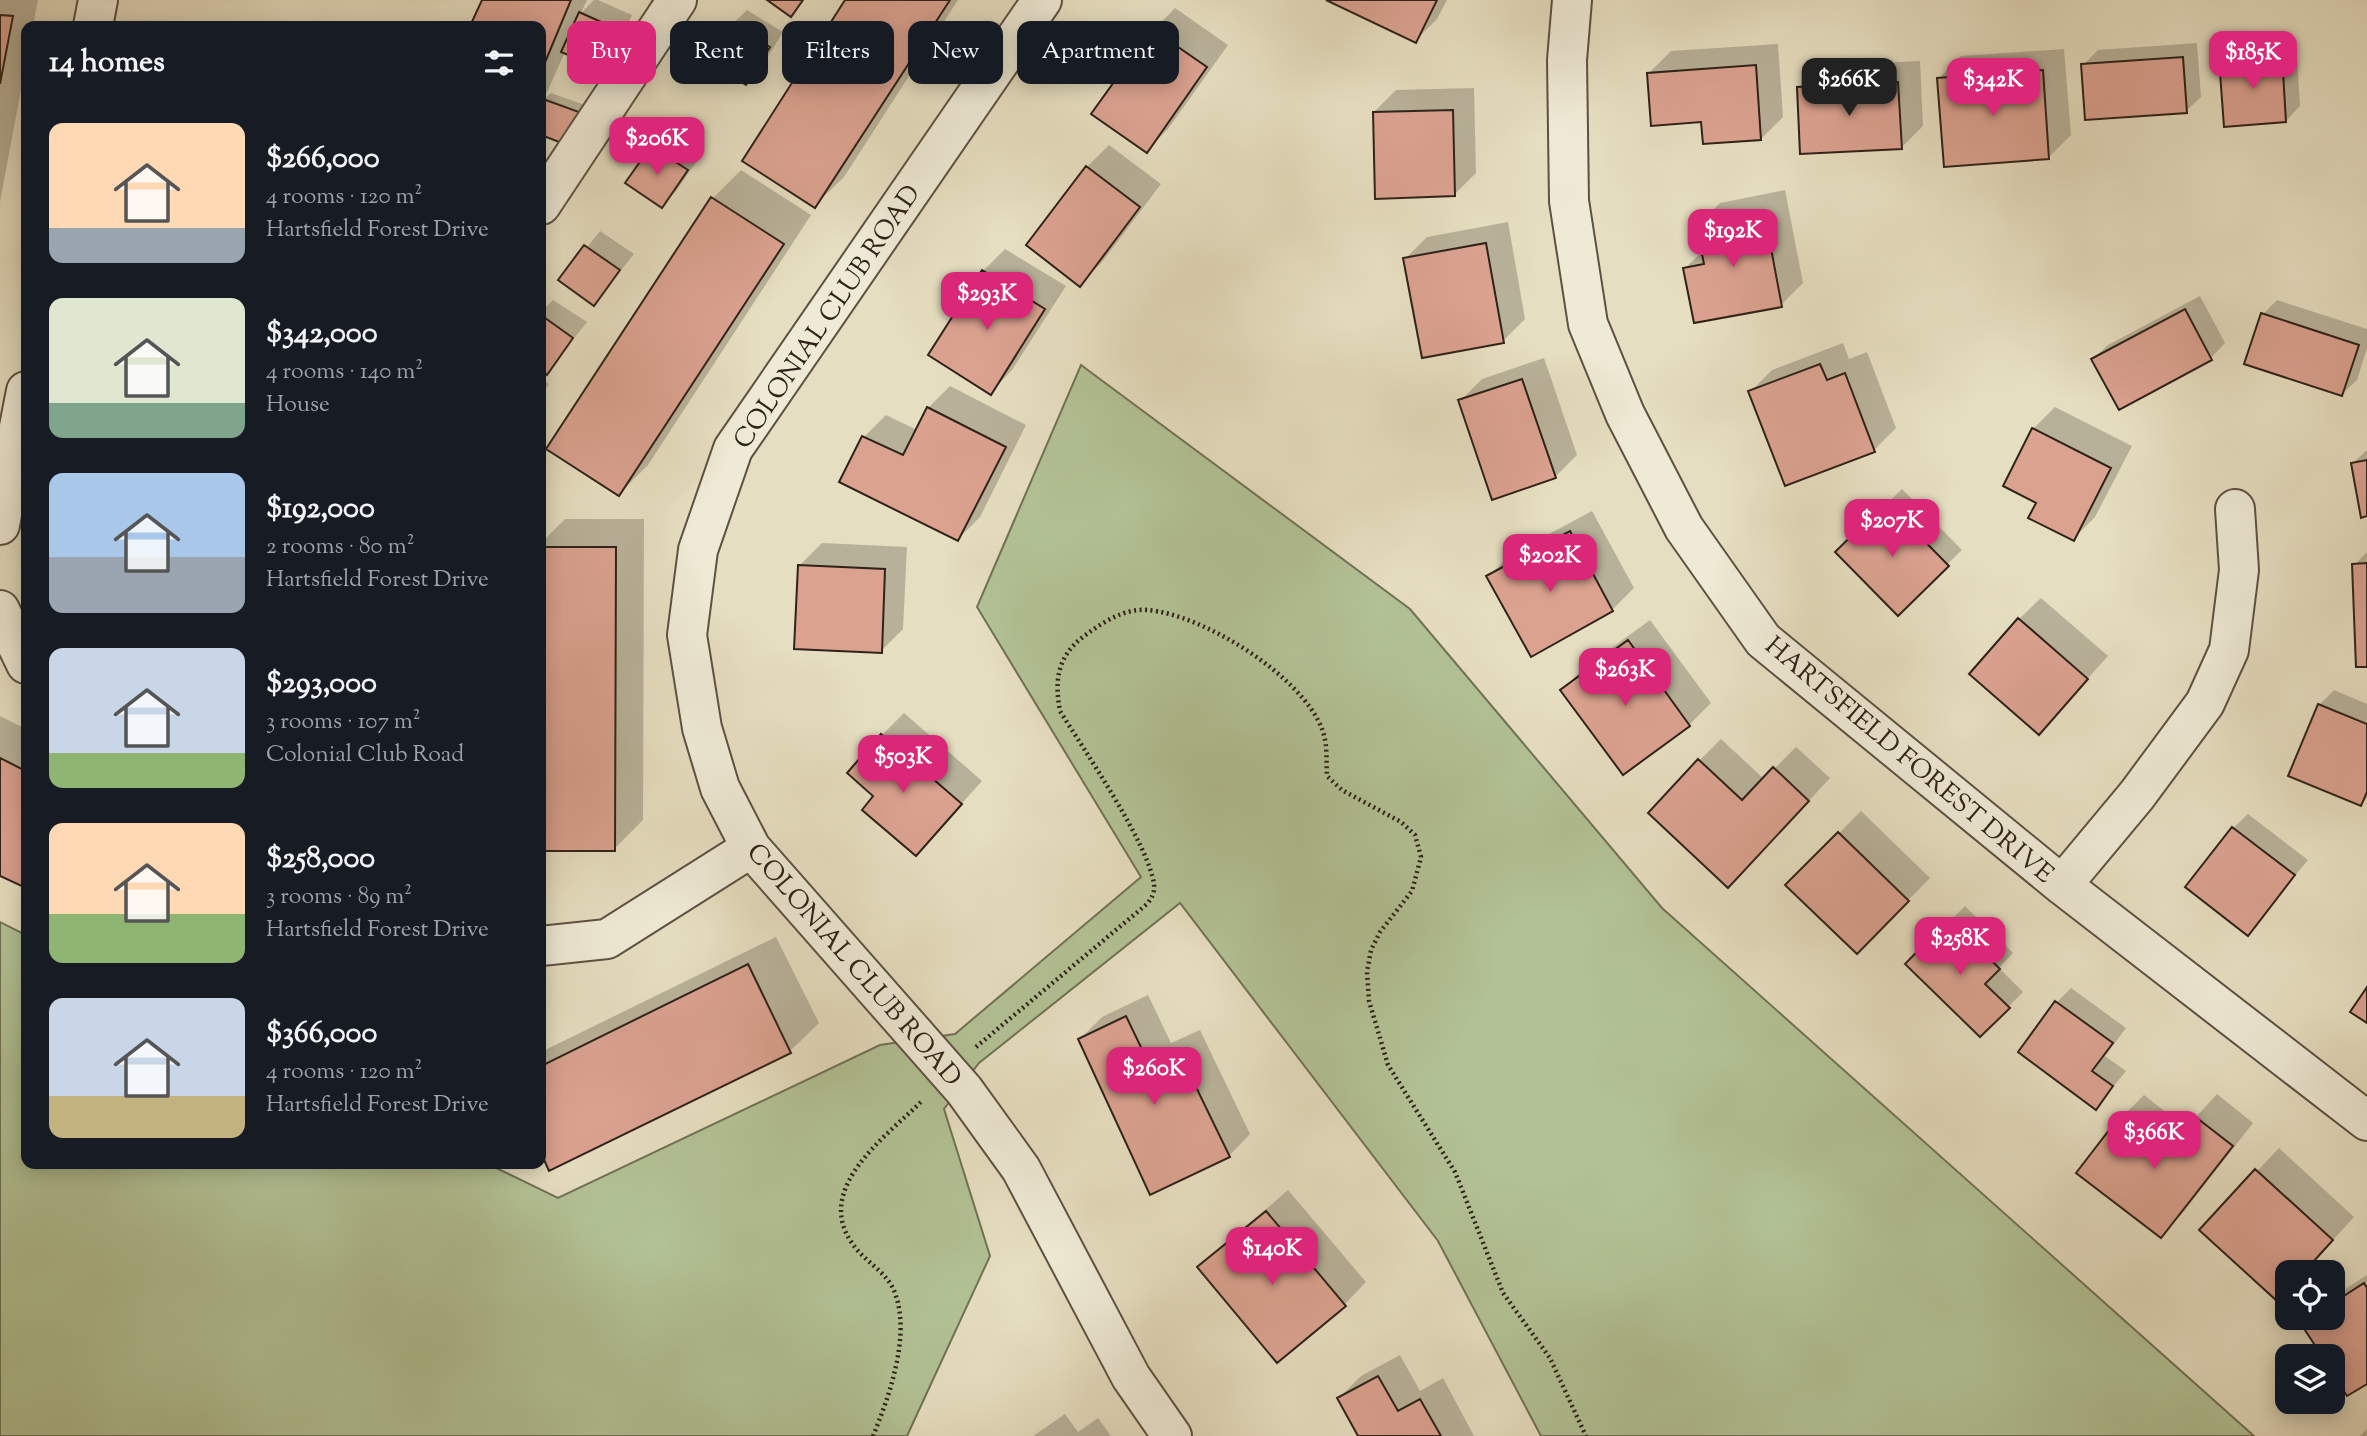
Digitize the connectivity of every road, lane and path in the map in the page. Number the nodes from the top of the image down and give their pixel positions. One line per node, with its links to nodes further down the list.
1 (97, 0): 5 (street)
2 (677, 0): 6 (street)
3 (1042, 0): 12 (street, COLONIAL CLUB ROAD)
4 (1572, 0): 13 (street, HARTSFIELD FOREST DRIVE)
5 (94, 21)
6 (546, 197)
7 (21, 417): 9 (street)
8 (2235, 509): 13 (street)
9 (0, 525)
10 (0, 610): 11 (street)
11 (21, 654)
12 (751, 848): 14 (street); 15 (street, COLONIAL CLUB ROAD)
13 (2062, 885): 16 (street, HARTSFIELD FOREST DRIVE)
14 (546, 945)
15 (949, 1073): 17 (path); 18 (street, COLONIAL CLUB ROAD); 19 (path)
16 (2367, 1121)
17 (873, 1436)
18 (1172, 1436)
19 (1586, 1436)

